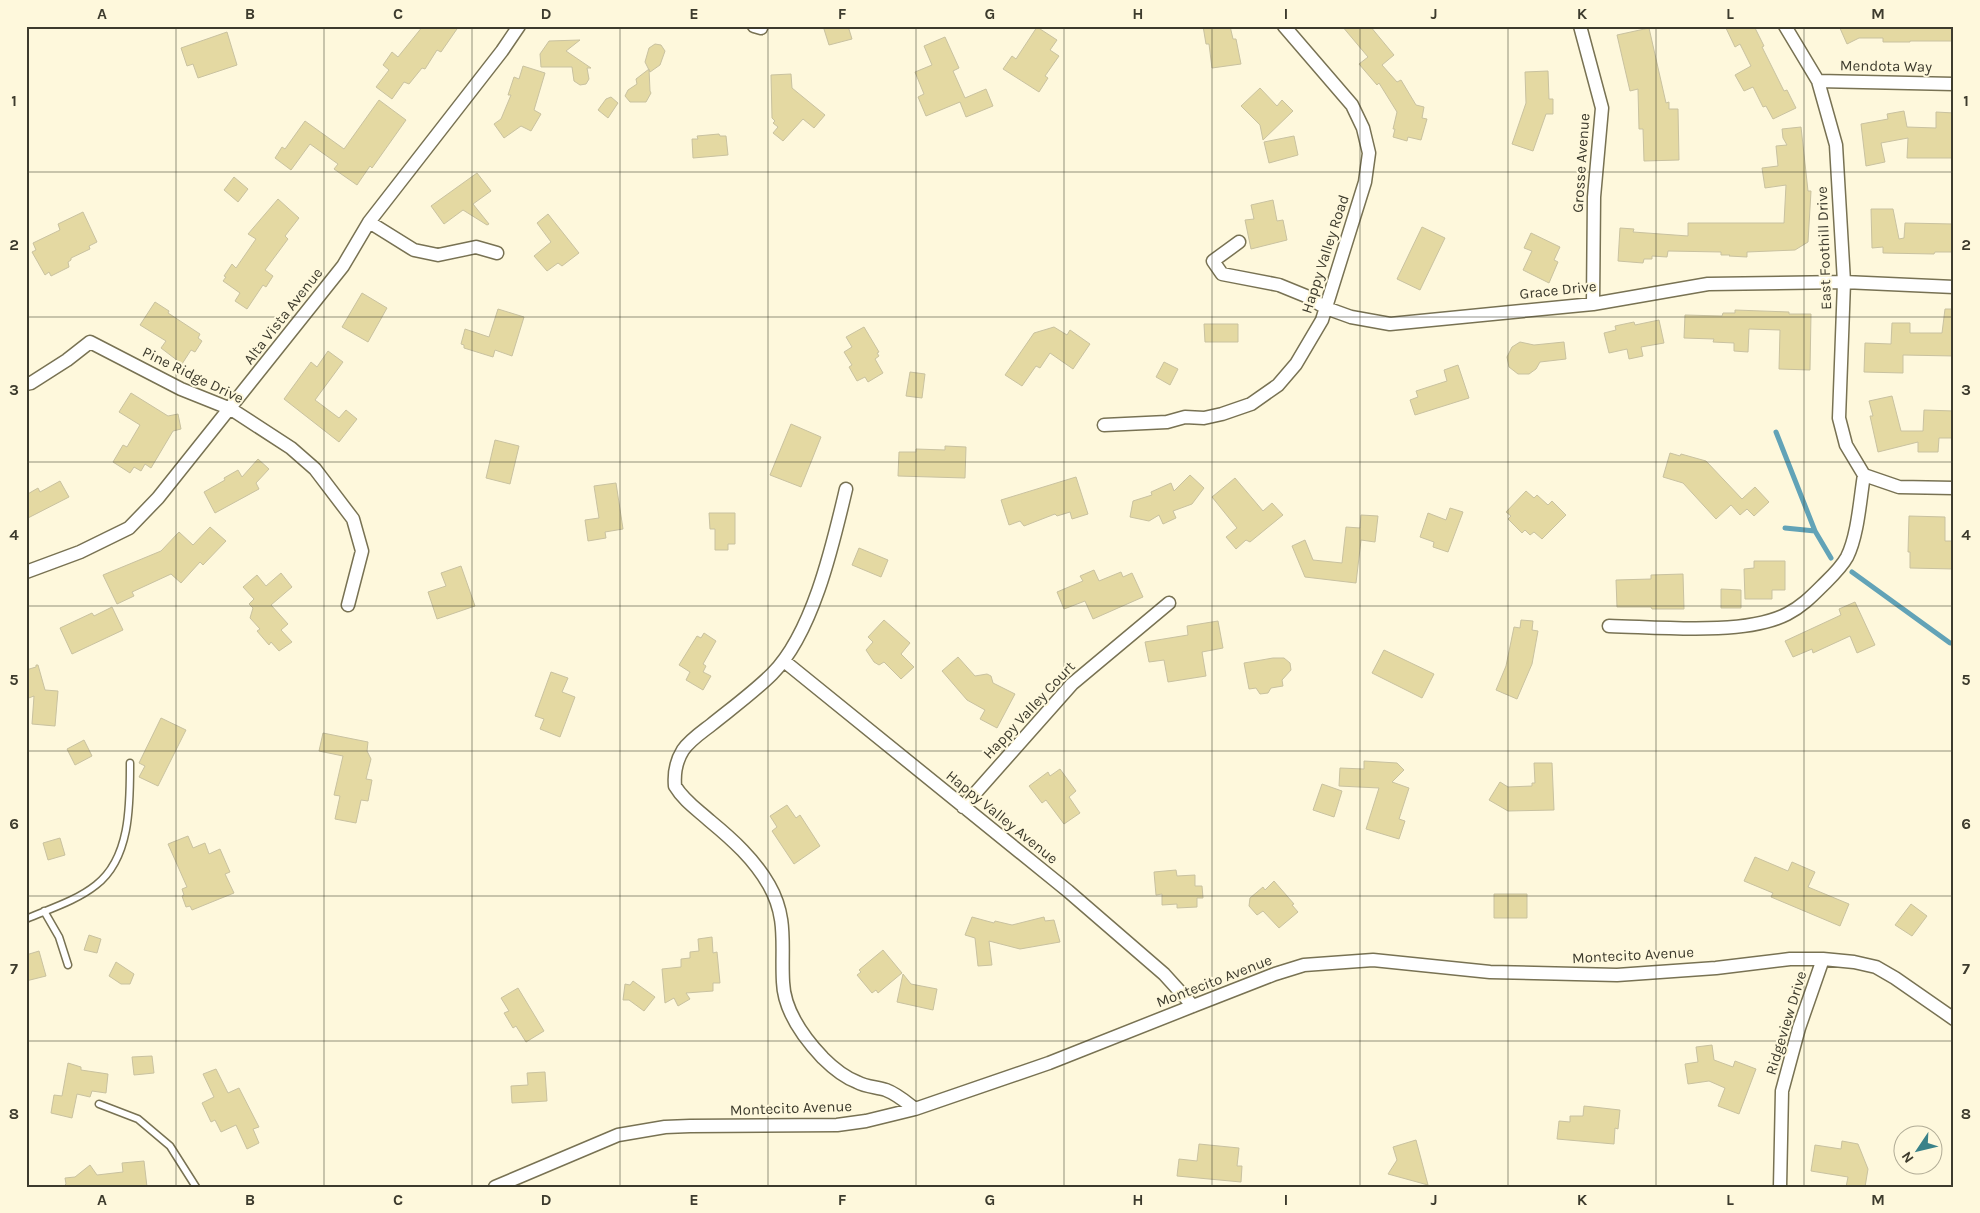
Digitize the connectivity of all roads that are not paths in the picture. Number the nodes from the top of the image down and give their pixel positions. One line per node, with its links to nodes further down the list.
1 (519, 26): 7 (street, Alta Vista Avenue)
2 (1284, 26): 13 (street, Happy Valley Road)
3 (1580, 26): 12 (street, Grosse Avenue)
4 (1786, 26): 5 (street, East Foothill Drive)
5 (1818, 81): 6 (street, Mendota Way); 10 (street, East Foothill Drive)
6 (1954, 84)
7 (370, 222): 9 (street); 15 (street, Alta Vista Avenue)
8 (1239, 242): 13 (street, Grace Drive)
9 (497, 253)
10 (1844, 282): 11 (street, Grace Drive); 12 (street, Grace Drive); 17 (street, East Foothill Drive)
11 (1954, 287)
12 (1593, 304): 13 (street, Grace Drive)
13 (1326, 308): 16 (street, Happy Valley Road)
14 (26, 384): 15 (street, Pine Ridge Drive)
15 (231, 409): 20 (street, Alta Vista Avenue); 22 (street, Pine Ridge Drive)
16 (1104, 425)
17 (1864, 475): 18 (street); 23 (street)
18 (1954, 488)
19 (846, 489): 24 (street)
20 (26, 572)
21 (1169, 603): 26 (street, Happy Valley Court)
22 (348, 605)
23 (1609, 626)
24 (784, 661): 26 (street, Happy Valley Avenue); 34 (street)
25 (130, 762): 27 (lane)
26 (963, 806): 31 (street, Happy Valley Avenue)
27 (44, 911): 28 (lane); 30 (lane)
28 (26, 919)
29 (1823, 959): 31 (street, Montecito Avenue); 32 (street, Montecito Avenue); 37 (street, Ridgeview Drive)
30 (68, 965)
31 (1193, 1006): 34 (street, Montecito Avenue)
32 (1954, 1019)
33 (99, 1104): 35 (lane)
34 (915, 1109): 36 (street, Montecito Avenue)
35 (196, 1187)
36 (495, 1187)
37 (1780, 1187)

